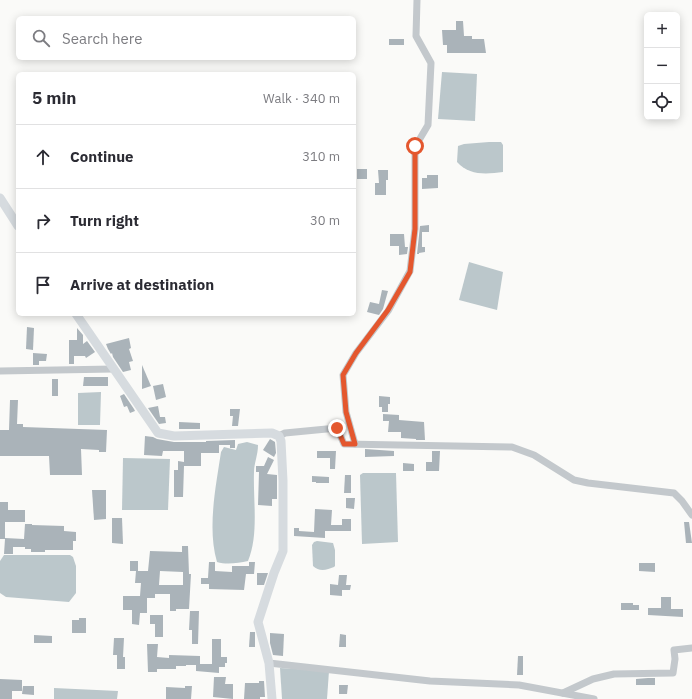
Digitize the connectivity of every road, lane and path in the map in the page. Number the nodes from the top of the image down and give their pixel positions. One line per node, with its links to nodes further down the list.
1 (417, 0): 8 (street)
2 (0, 198): 3 (main road)
3 (16, 223)
4 (77, 316): 5 (main road)
5 (113, 369): 6 (street); 7 (main road)
6 (0, 371)
7 (279, 436): 8 (street); 11 (main road)
8 (355, 444): 9 (street)
9 (692, 515)
10 (692, 648): 12 (street)
11 (269, 663): 12 (street); 13 (main road)
12 (563, 693): 14 (street)
13 (272, 699)
14 (594, 699)

